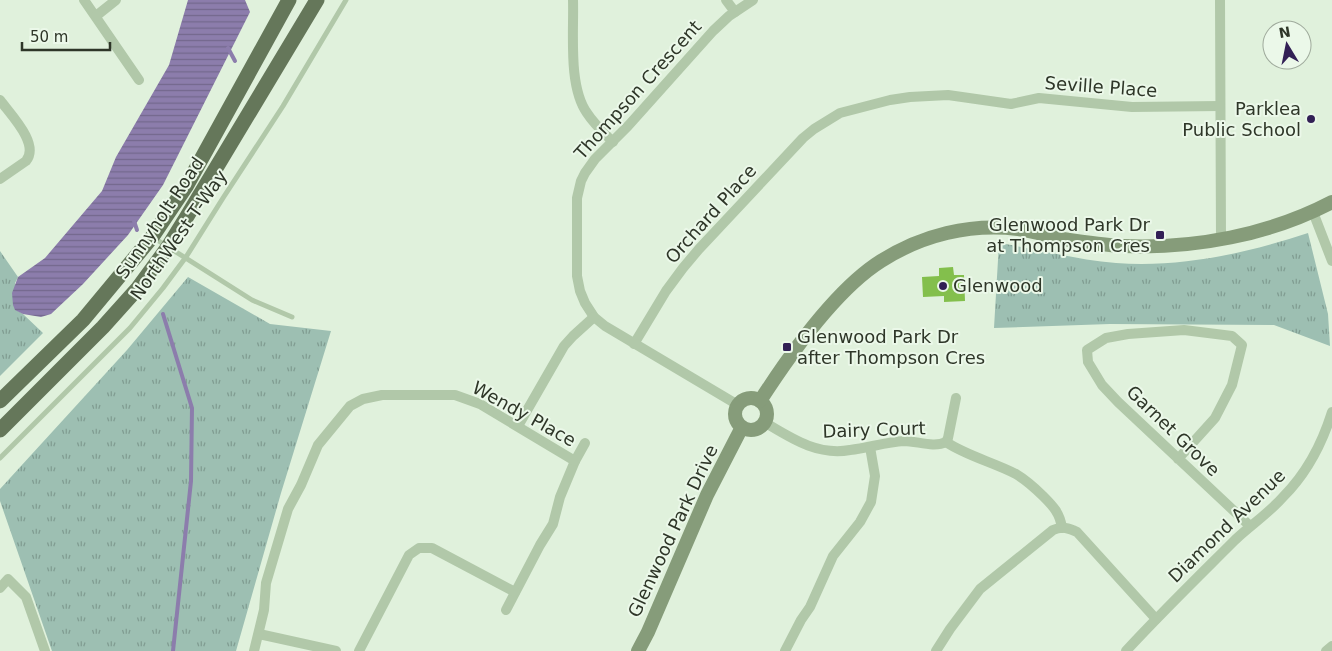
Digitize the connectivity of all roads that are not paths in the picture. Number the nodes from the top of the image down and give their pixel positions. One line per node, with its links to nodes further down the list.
1 (84, 0): 11 (street)
2 (116, 0): 11 (street)
3 (289, 0): 20 (main road, Sunnyholt Road)
4 (317, 0): 22 (main road, Sunnyholt Road)
5 (346, 0): 23 (lane, NorthWest T-Way)
6 (573, 0): 16 (street)
7 (726, 0): 10 (street)
8 (753, 0): 10 (street, Thompson Crescent)
9 (1220, 0): 15 (street)
10 (734, 12): 16 (street, Thompson Crescent)
11 (96, 16): 12 (street)
12 (140, 80)
13 (0, 100): 17 (street)
14 (1011, 104): 15 (street, Seville Place); 27 (street, Orchard Place)
15 (1220, 106): 21 (street)
16 (613, 142): 25 (street, Thompson Crescent)
17 (0, 178)
18 (1332, 202): 19 (street)
19 (1313, 212): 21 (street); 24 (street)
20 (152, 237): 22 (lane); 29 (main road, Sunnyholt Road)
21 (1221, 239): 30 (street)
22 (168, 247): 23 (lane); 36 (main road, Sunnyholt Road)
23 (186, 257): 26 (lane); 40 (lane, NorthWest T-Way)
24 (1332, 261)
25 (594, 317): 27 (street, Thompson Crescent); 34 (street)
26 (292, 318)
27 (634, 344): 31 (street, Thompson Crescent)
28 (956, 398): 37 (street, Dairy Court)
29 (0, 401)
30 (760, 401): 31 (street); 33 (street)
31 (738, 405): 35 (street)
32 (1332, 412): 43 (street, Diamond Avenue)
33 (764, 422): 35 (street); 39 (street, Dairy Court)
34 (518, 426): 42 (street, Wendy Place); 49 (street, Wendy Place)
35 (742, 427): 55 (street, Glenwood Park Drive)
36 (0, 430)
37 (946, 442): 39 (street, Dairy Court); 44 (street)
38 (585, 443): 42 (street, Wendy Place)
39 (870, 447): 56 (street)
40 (0, 458)
41 (1178, 460): 41 (street, Garnet Grove); 43 (street, Garnet Grove)
42 (575, 461): 46 (street)
43 (1250, 526): 48 (street, Diamond Avenue)
44 (1062, 528): 48 (street); 57 (street)
45 (0, 588): 51 (street)
46 (515, 592): 47 (street); 54 (street)
47 (506, 610)
48 (1156, 619): 58 (street, Diamond Avenue)
49 (259, 634): 52 (street); 53 (street)
50 (1332, 646): 59 (street)
51 (45, 651)
52 (254, 651)
53 (336, 651)
54 (359, 651)
55 (638, 651)
56 (785, 651)
57 (936, 651)
58 (1126, 651)
59 (1326, 651)

